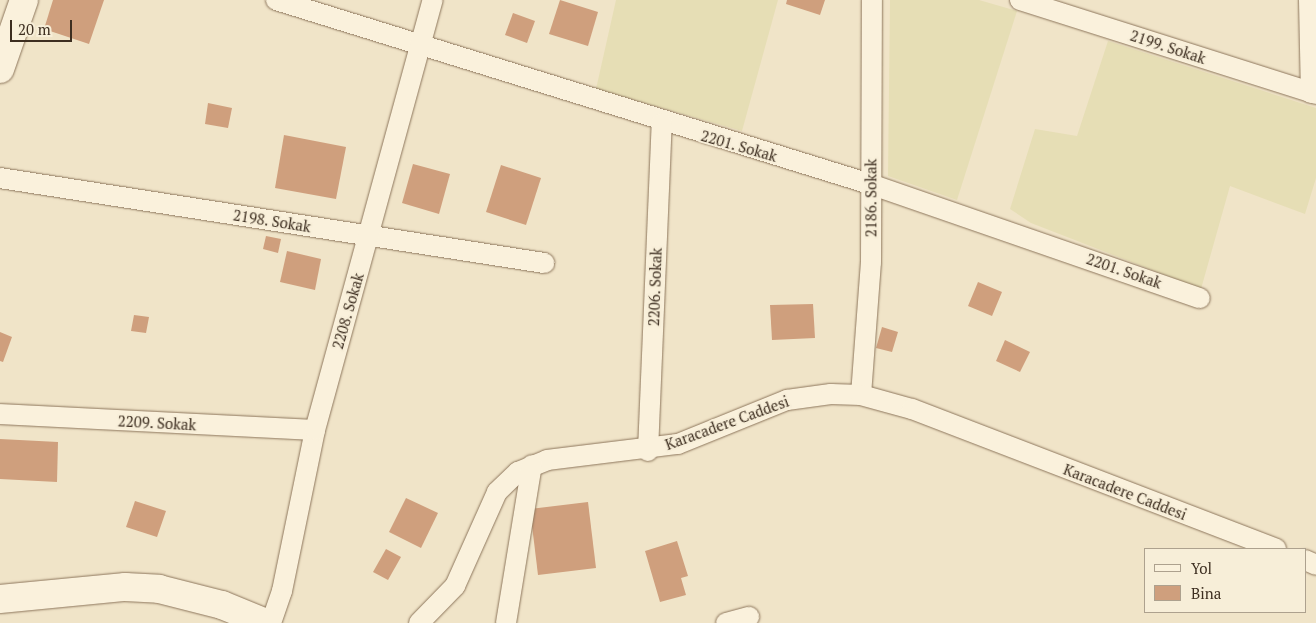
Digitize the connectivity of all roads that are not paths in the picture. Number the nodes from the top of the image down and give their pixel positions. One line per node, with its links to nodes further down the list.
1 (24, 0): 8 (street)
2 (276, 0): 7 (street, 2201. Sokak)
3 (433, 0): 7 (street, 2208. Sokak)
4 (872, 0): 12 (street, 2186. Sokak)
5 (1020, 0): 9 (street, 2199. Sokak)
6 (1309, 0): 9 (street)
7 (421, 46): 10 (street, 2201. Sokak); 13 (street, 2208. Sokak)
8 (0, 69)
9 (1314, 93)
10 (662, 123): 12 (street, 2201. Sokak); 19 (street, 2206. Sokak)
11 (0, 178): 13 (street, 2198. Sokak)
12 (870, 184): 15 (street, 2201. Sokak); 16 (street, 2186. Sokak)
13 (369, 236): 14 (street, 2198. Sokak); 18 (street, 2208. Sokak)
14 (544, 263)
15 (1200, 298)
16 (861, 395): 19 (street, Karacadere Caddesi); 21 (street, Karacadere Caddesi)
17 (0, 414): 18 (street, 2209. Sokak)
18 (315, 430): 25 (street, 2208. Sokak)
19 (648, 450): 20 (street, Karacadere Caddesi)
20 (532, 465): 26 (street); 27 (street)
21 (1273, 548)
22 (0, 599): 24 (street)
23 (749, 617): 28 (street)
24 (266, 623)
25 (271, 623)
26 (419, 623)
27 (506, 623)
28 (726, 623)

